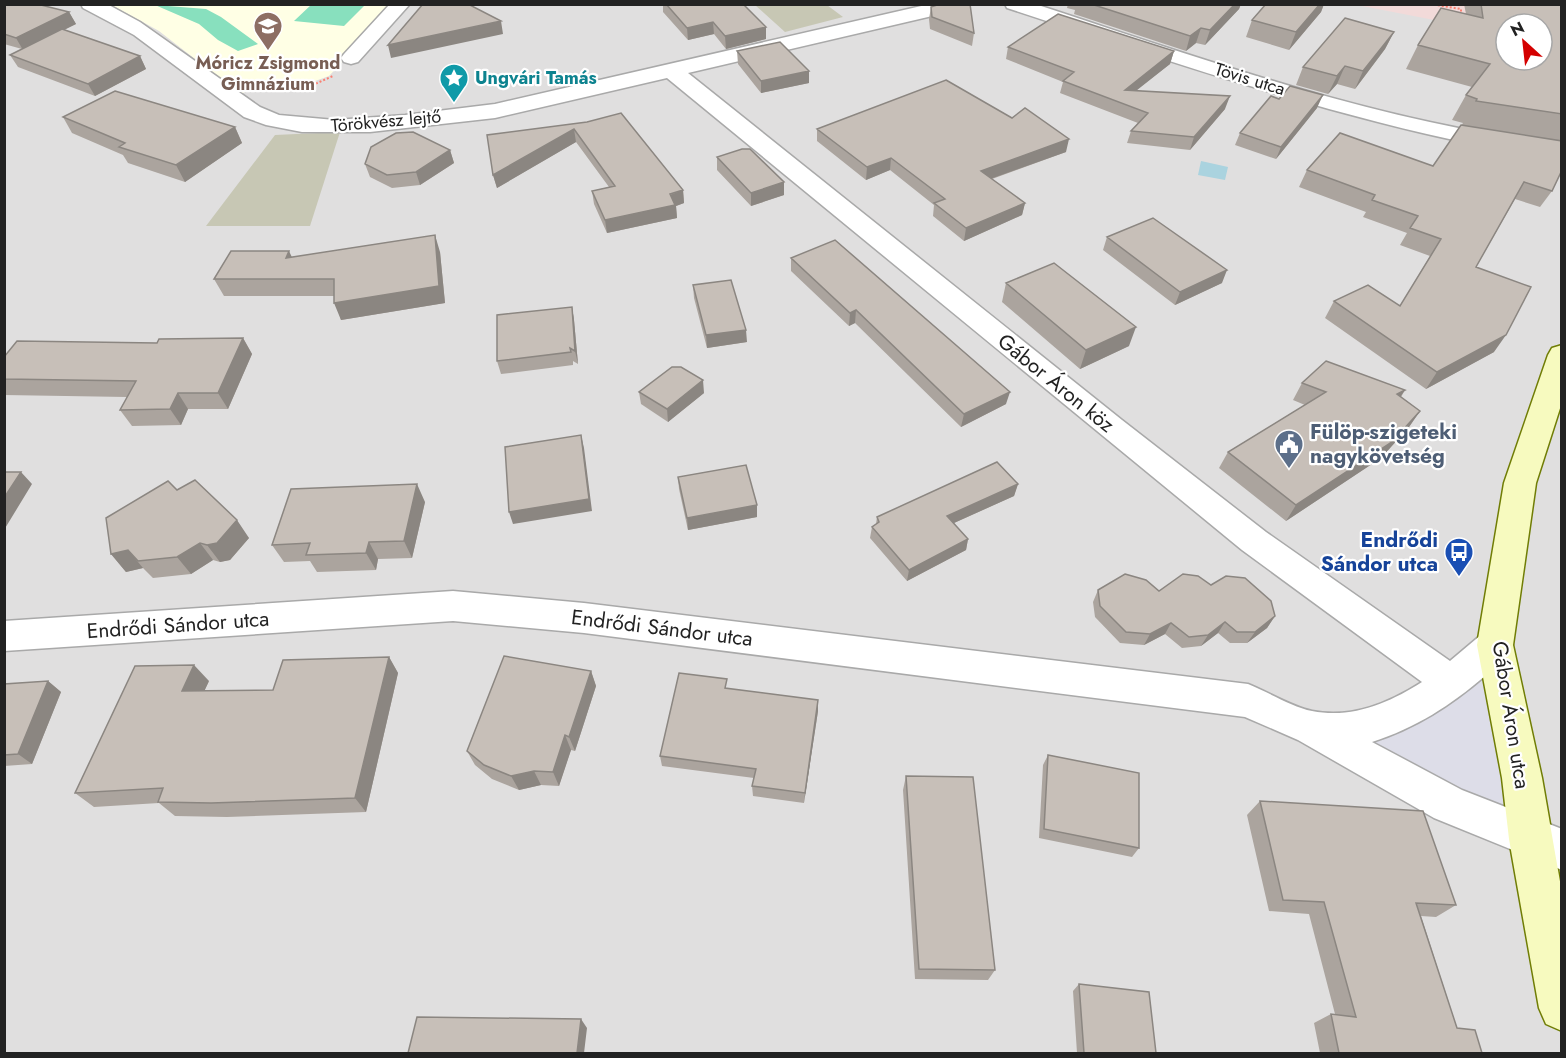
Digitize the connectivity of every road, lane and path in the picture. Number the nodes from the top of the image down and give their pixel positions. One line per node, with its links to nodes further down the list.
1 (90, 4): 9 (street, Törökvész lejtő)
2 (401, 4): 7 (street)
3 (958, 4): 8 (street, Törökvész lejtő)
4 (1014, 4): 10 (street, Tövis utca)
5 (1430, 4): 6 (path)
6 (1461, 18)
7 (351, 58): 9 (path)
8 (671, 70): 9 (street, Törökvész lejtő); 14 (street, Gábor Áron köz)
9 (232, 100)
10 (1562, 151)
11 (1562, 355): 13 (street, Gábor Áron utca)
12 (4, 636): 15 (street, Endrődi Sándor utca)
13 (1495, 645): 14 (street, Endrődi Sándor utca); 16 (street, Gábor Áron utca)
14 (1450, 682): 15 (street, Endrődi Sándor utca)
15 (1311, 728): 16 (street, Endrődi Sándor utca)
16 (1546, 844): 17 (street, Gábor Áron utca)
17 (1562, 1008)

